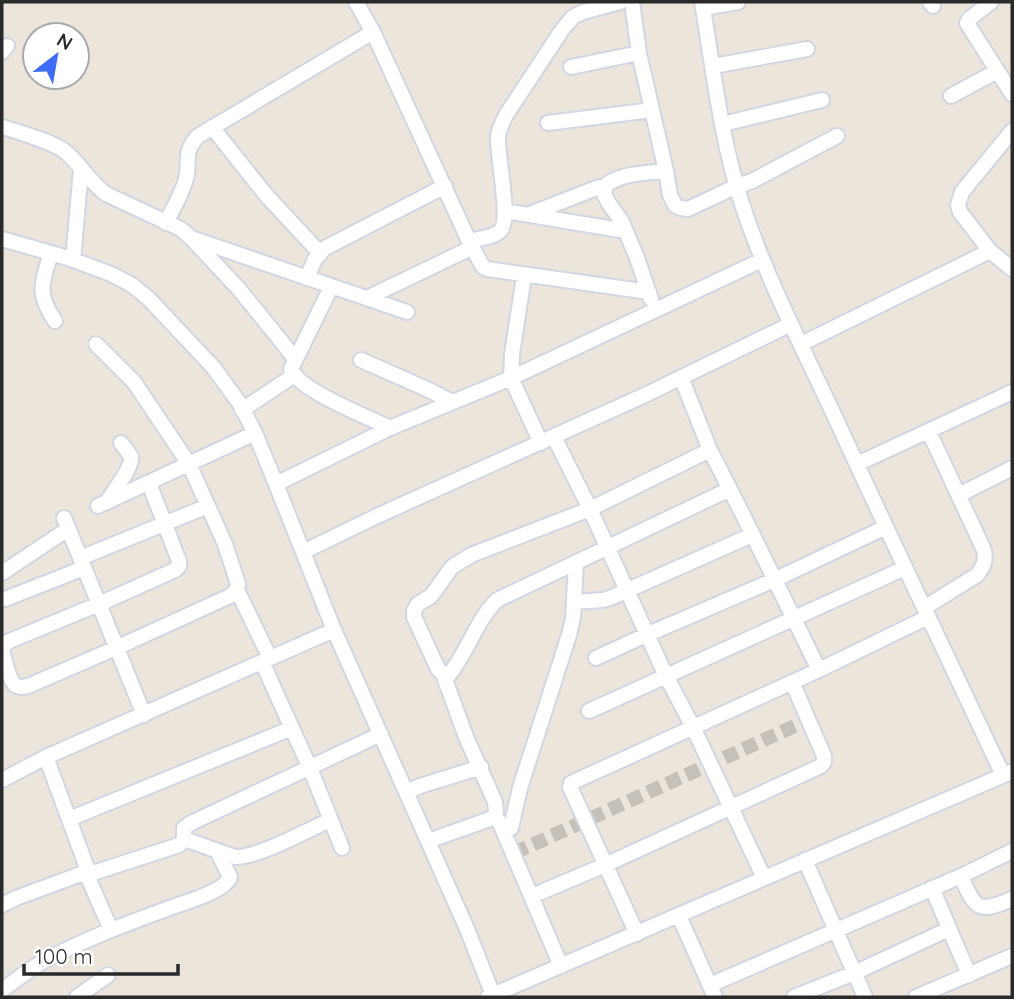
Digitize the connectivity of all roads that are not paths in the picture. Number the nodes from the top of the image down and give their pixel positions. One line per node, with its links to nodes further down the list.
1 (356, 2): 7 (street)
2 (620, 2): 28 (street)
3 (632, 2): 9 (street)
4 (738, 2): 6 (street)
5 (990, 2): 12 (street)
6 (702, 5): 10 (street)
7 (373, 32): 20 (street); 25 (street)
8 (807, 49): 10 (street)
9 (639, 53): 11 (street); 16 (street)
10 (713, 66): 18 (street)
11 (571, 67)
12 (997, 71): 13 (street); 14 (street)
13 (1012, 94)
14 (951, 96)
15 (822, 100): 18 (street)
16 (652, 110): 17 (street); 24 (street)
17 (548, 123)
18 (723, 124): 26 (street)
19 (3, 127): 23 (street)
20 (212, 127): 30 (street); 37 (street)
21 (1012, 131): 35 (street)
22 (837, 136): 26 (street)
23 (81, 169): 30 (street); 38 (street)
24 (666, 170): 26 (street); 31 (street)
25 (445, 186): 34 (street); 37 (street)
26 (737, 186): 39 (street)
27 (599, 187): 29 (street)
28 (505, 211): 29 (street); 34 (street)
29 (529, 215): 31 (street)
30 (166, 223): 33 (street)
31 (626, 231): 44 (street)
32 (2, 239): 36 (street)
33 (192, 239): 42 (street); 52 (street)
34 (471, 244): 41 (street); 45 (street)
35 (990, 251): 40 (street); 51 (street)
36 (51, 253): 38 (street); 48 (street)
37 (319, 253): 42 (street)
38 (73, 260): 59 (street)
39 (762, 260): 46 (street); 49 (street)
40 (1012, 269)
41 (524, 276): 44 (street); 56 (street)
42 (307, 278): 43 (street)
43 (331, 287): 45 (street); 52 (street)
44 (649, 292): 46 (street)
45 (367, 298): 47 (street)
46 (653, 310): 56 (street)
47 (407, 313)
48 (55, 321)
49 (791, 324): 51 (street); 55 (street)
50 (96, 344): 66 (street)
51 (801, 344): 67 (street)
52 (295, 359): 54 (street)
53 (361, 360): 58 (street)
54 (293, 376): 59 (street); 60 (street)
55 (681, 377): 63 (street); 65 (street)
56 (511, 378): 58 (street); 63 (street)
57 (1012, 392): 61 (street)
58 (453, 402): 60 (street)
59 (242, 410): 62 (street)
60 (390, 428): 70 (street)
61 (929, 432): 67 (street); 72 (street)
62 (255, 433): 66 (street); 70 (street)
63 (547, 440): 74 (street); 79 (street)
64 (121, 443): 69 (street)
65 (710, 450): 71 (street); 74 (street)
66 (189, 464): 69 (street); 73 (street)
67 (857, 464): 76 (street)
68 (1012, 468): 72 (street)
69 (149, 482): 75 (street)
70 (276, 484): 79 (street)
71 (730, 489): 77 (street); 78 (street)
72 (959, 495): 90 (street)
73 (208, 506): 75 (street); 86 (street)
74 (590, 509): 78 (street); 98 (street)
75 (164, 523): 81 (street); 89 (street)
76 (886, 527): 82 (street); 84 (street)
77 (752, 535): 84 (street); 85 (street)
78 (608, 547): 80 (street); 85 (street)
79 (303, 552): 92 (street)
80 (576, 562): 88 (street); 98 (street)
81 (82, 563): 83 (street); 87 (street); 89 (street)
82 (905, 568): 90 (street); 91 (street)
83 (2, 573)
84 (774, 580): 91 (street); 93 (street)
85 (627, 589): 88 (street); 93 (street)
86 (237, 590): 94 (street); 96 (street)
87 (5, 599)
88 (574, 602): 116 (street)
89 (99, 604): 94 (street); 94 (street)
90 (926, 612): 97 (street); 109 (street)
91 (794, 618): 97 (street); 99 (street)
92 (334, 630): 96 (street); 105 (street)
93 (646, 635): 95 (street); 99 (street)
94 (116, 648): 102 (street)
95 (596, 658)
96 (266, 660): 102 (street); 104 (street)
97 (819, 670): 100 (street)
98 (443, 674): 107 (street)
99 (666, 676): 101 (street); 103 (street)
100 (792, 682): 103 (street); 112 (street)
101 (589, 711)
102 (144, 715): 106 (street)
103 (692, 726): 112 (street); 123 (street)
104 (292, 727): 108 (street); 114 (street)
105 (381, 734): 108 (street); 111 (street)
106 (46, 757): 110 (street); 114 (street)
107 (481, 767): 111 (street); 113 (street)
108 (310, 768): 115 (street); 117 (street)
109 (1008, 773): 122 (street)
110 (2, 780)
111 (407, 792): 118 (street)
112 (731, 807): 123 (street); 126 (street)
113 (496, 812)
114 (69, 819): 124 (street)
115 (330, 820): 119 (street); 120 (street)
116 (505, 831): 118 (street); 128 (street)
117 (184, 839): 120 (street); 124 (street)
118 (428, 841): 143 (street)
119 (342, 848)
120 (217, 850): 134 (street)
121 (1012, 851): 125 (street)
122 (804, 860): 126 (street); 132 (street)
123 (606, 865): 128 (street); 135 (street)
124 (88, 872): 130 (street); 134 (street)
125 (961, 876): 127 (street); 129 (street)
126 (764, 878): 131 (street)
127 (932, 888): 132 (street); 133 (street)
128 (532, 896): 137 (street)
129 (1012, 899)
130 (2, 905)
131 (679, 916): 135 (street); 142 (street)
132 (835, 929): 138 (street); 142 (street)
133 (950, 929): 138 (street); 140 (street)
134 (111, 930): 141 (street)
135 (637, 934): 137 (street)
136 (1012, 956): 140 (street)
137 (561, 966): 143 (street)
138 (855, 973): 145 (street); 146 (street)
139 (107, 975): 144 (street)
140 (969, 975): 147 (street)
141 (2, 990)
142 (712, 991)
143 (491, 996)
144 (76, 997)
145 (794, 997)
146 (865, 997)
147 (916, 997)

